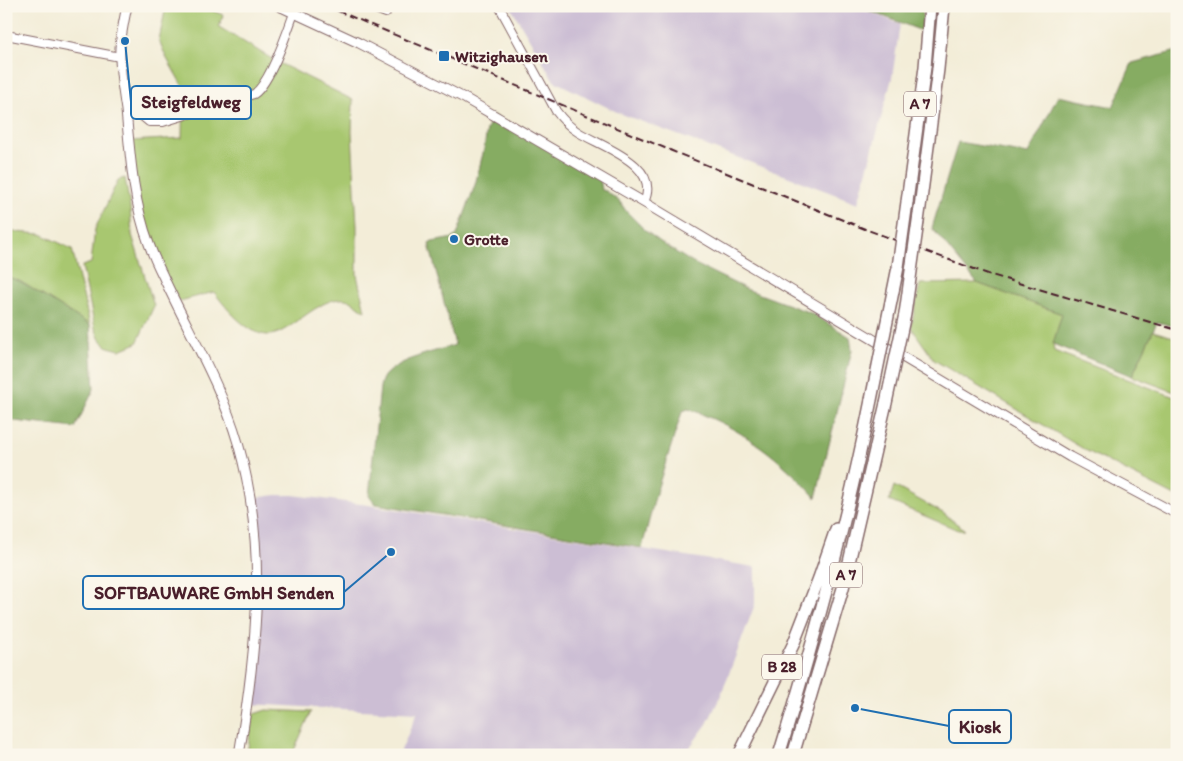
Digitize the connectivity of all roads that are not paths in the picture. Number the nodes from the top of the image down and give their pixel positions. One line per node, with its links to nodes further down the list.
1 (127, 6): 10 (main road)
2 (279, 6): 8 (main road)
3 (368, 6): 7 (street)
4 (498, 6): 12 (street)
5 (930, 6): 13 (highway, A 7, bridge)
6 (944, 6): 18 (highway, A 7, bridge)
7 (386, 10)
8 (294, 13): 11 (street); 12 (main road)
9 (6, 35): 10 (street)
10 (120, 58): 11 (main road)
11 (125, 102): 15 (main road)
12 (644, 202): 14 (main road)
13 (858, 464): 16 (highway, B 28); 17 (highway, A 7)
14 (1177, 514)
15 (238, 755)
16 (739, 755)
17 (779, 755)
18 (793, 755)

